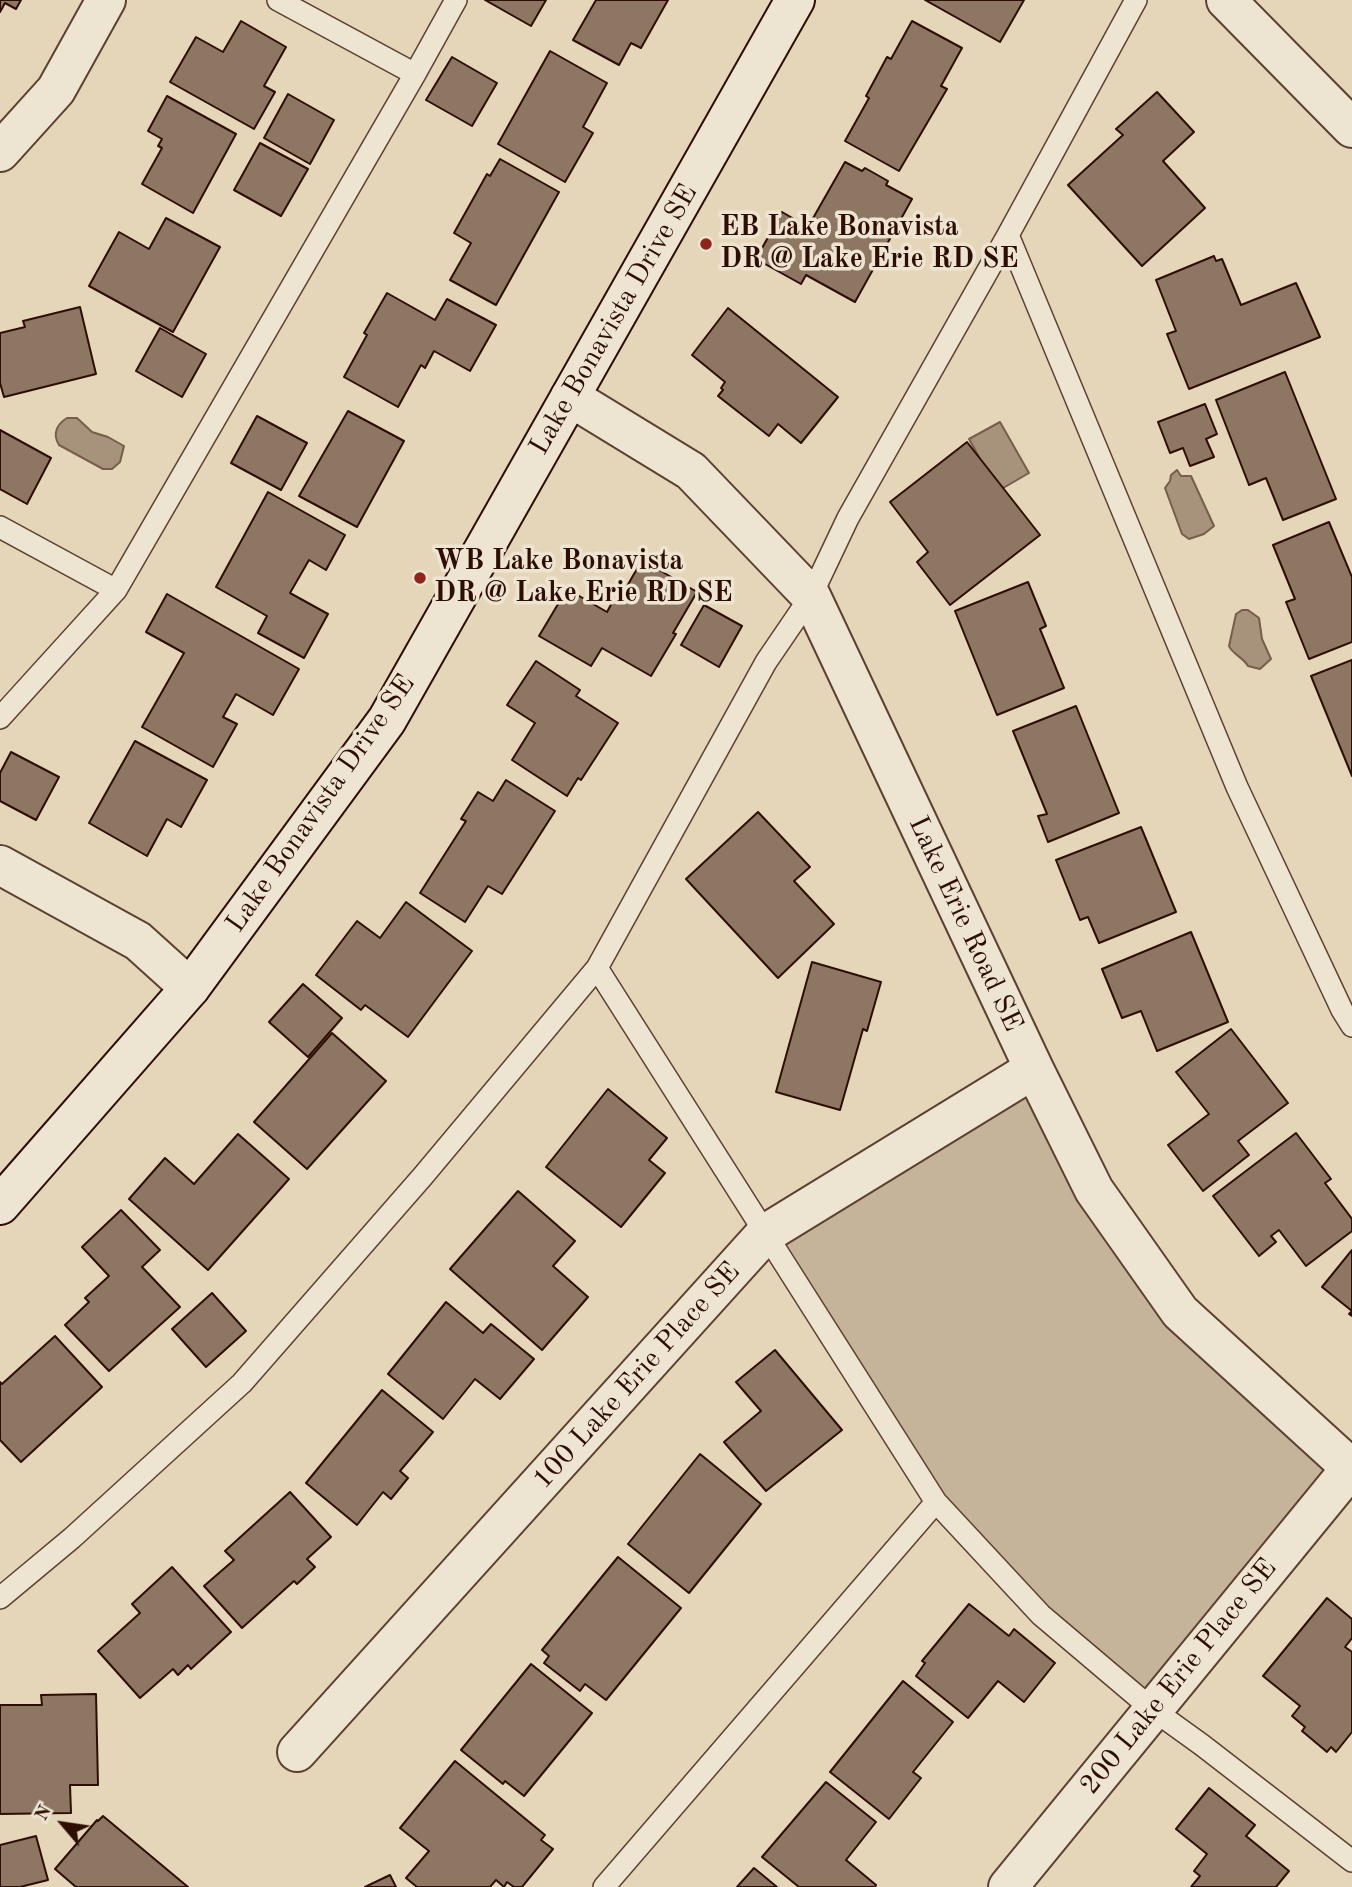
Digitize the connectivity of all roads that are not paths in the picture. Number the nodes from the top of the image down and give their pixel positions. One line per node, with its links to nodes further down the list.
1 (106, 0): 9 (street)
2 (278, 0): 7 (lane)
3 (456, 0): 7 (lane)
4 (795, 0): 11 (street, Lake Bonavista Drive SE)
5 (1136, 0): 10 (lane)
6 (1226, 0): 8 (street)
7 (415, 74): 13 (lane)
8 (1352, 128)
9 (0, 152)
10 (1008, 235): 14 (lane); 19 (lane)
11 (570, 397): 14 (street, Lake Erie Road SE); 18 (street, Lake Bonavista Drive SE)
12 (0, 527): 13 (lane)
13 (116, 590): 15 (lane)
14 (811, 596): 17 (lane); 20 (street, Lake Erie Road SE)
15 (0, 718)
16 (0, 866): 18 (street)
17 (597, 968): 22 (lane); 25 (lane)
18 (190, 988): 21 (street, Lake Bonavista Drive SE)
19 (1352, 1026)
20 (1034, 1069): 22 (street, 100 Lake Erie Place SE); 23 (street, Lake Erie Road SE)
21 (0, 1205)
22 (765, 1234): 24 (lane); 27 (street, 100 Lake Erie Place SE)
23 (1351, 1469): 26 (street, 200 Lake Erie Place SE)
24 (936, 1503): 26 (lane); 29 (lane)
25 (0, 1598)
26 (1152, 1709): 28 (lane); 30 (street, 200 Lake Erie Place SE)
27 (297, 1752)
28 (1352, 1861)
29 (604, 1887)
30 (1008, 1887)

